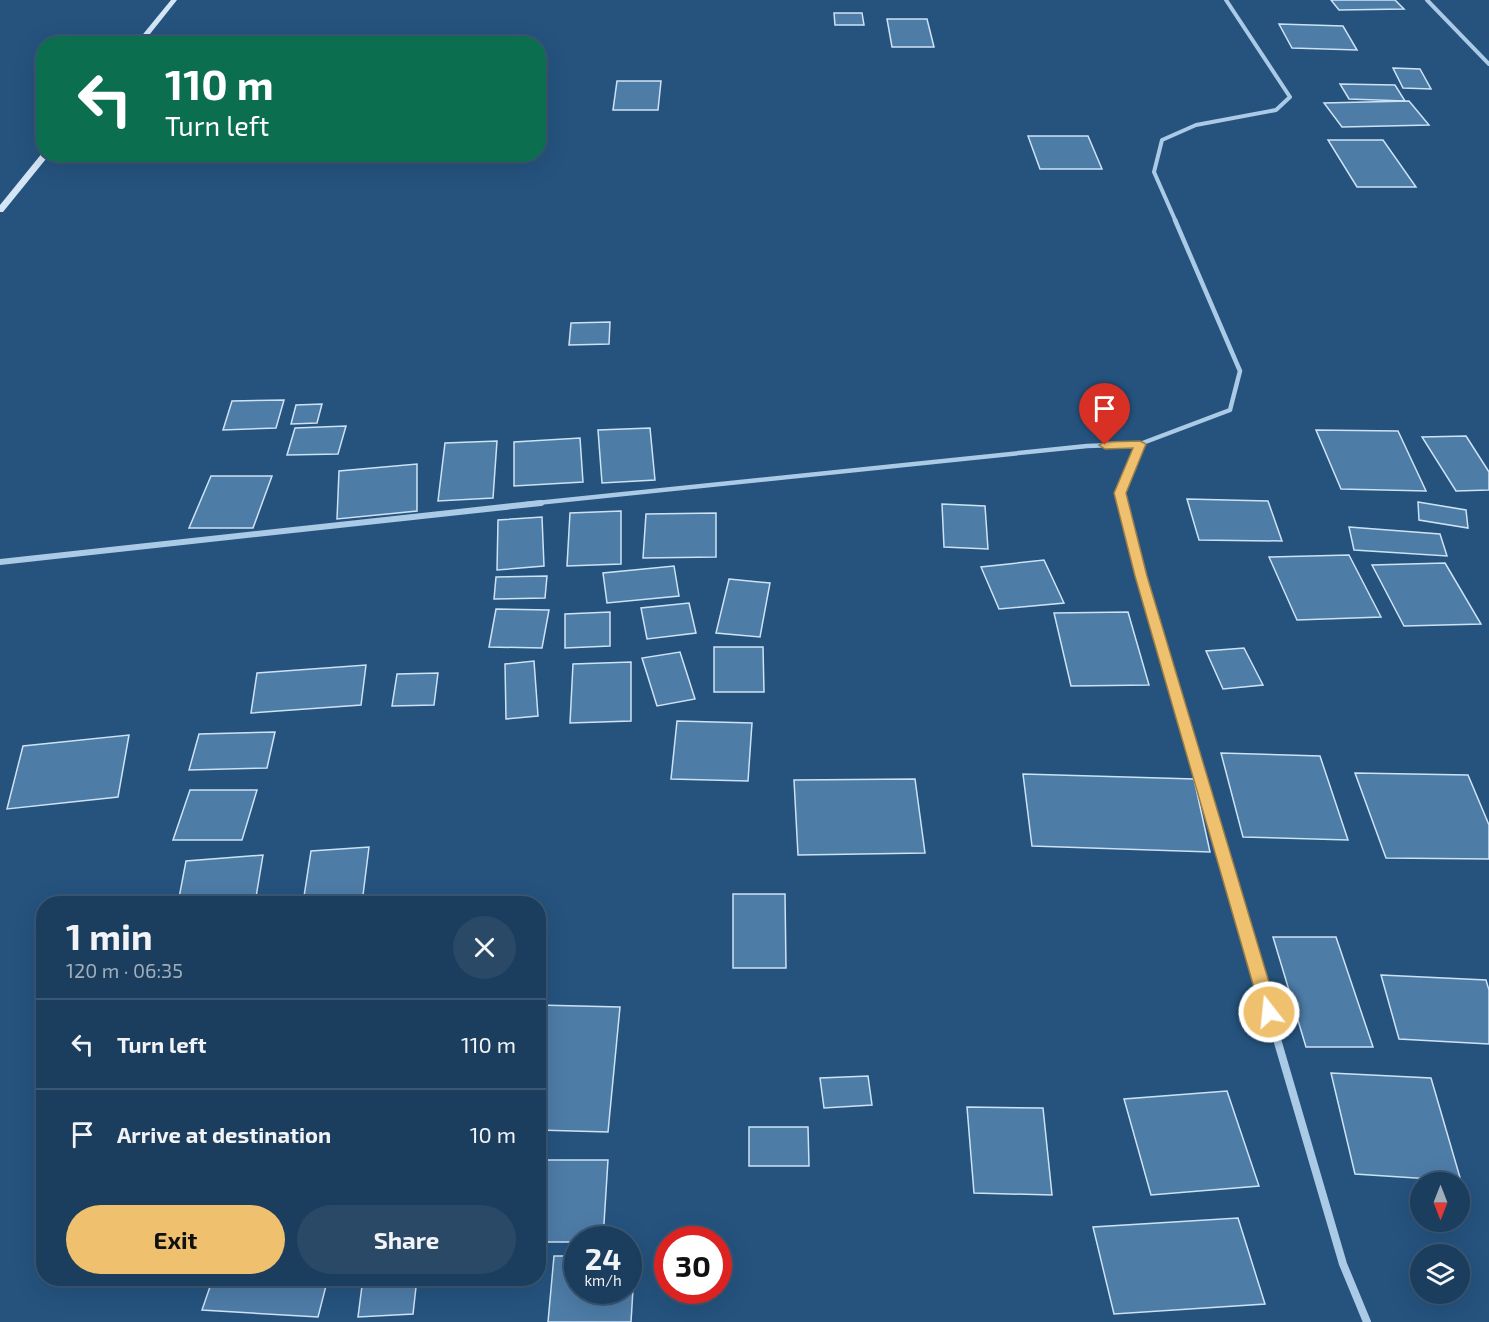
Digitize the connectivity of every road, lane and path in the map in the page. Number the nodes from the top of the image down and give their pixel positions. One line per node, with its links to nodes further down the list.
1 (174, 0): 4 (street)
2 (1226, 0): 8 (street)
3 (1427, 0): 5 (street)
4 (145, 36)
5 (1489, 64)
6 (39, 162): 7 (street)
7 (0, 210)
8 (1140, 444): 9 (street); 10 (street)
9 (0, 562)
10 (1367, 1322)

